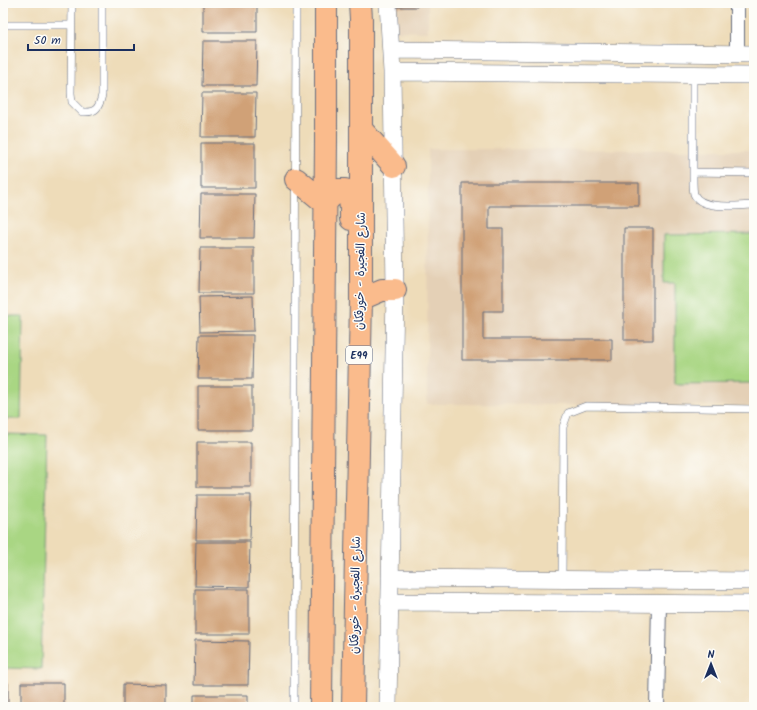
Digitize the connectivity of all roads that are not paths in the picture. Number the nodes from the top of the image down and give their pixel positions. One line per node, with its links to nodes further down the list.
1 (72, 3): 9 (lane)
2 (102, 3): 9 (lane)
3 (296, 3): 20 (lane)
4 (326, 3): 21 (highway)
5 (360, 3): 16 (highway, شارع الفجيرة - خورفكان / E99)
6 (388, 3): 10 (street)
7 (737, 3): 11 (street)
8 (3, 25): 9 (lane)
9 (71, 25)
10 (391, 50): 11 (street); 13 (street)
11 (737, 54): 12 (street)
12 (754, 54)
13 (392, 72): 14 (street); 17 (street)
14 (693, 75): 15 (street); 18 (lane)
15 (754, 75)
16 (362, 130): 17 (highway); 24 (highway, شارع الفجيرة - خورفكان / E99)
17 (394, 166): 23 (street)
18 (693, 172): 19 (lane); 22 (lane)
19 (754, 173)
20 (296, 179): 21 (highway); 33 (lane)
21 (325, 203): 25 (highway); 34 (highway)
22 (754, 205)
23 (395, 290): 24 (highway); 27 (street)
24 (361, 299): 25 (highway, شارع الفجيرة - خورفكان / E99)
25 (359, 324): 35 (highway, شارع الفجيرة - خورفكان / E99)
26 (754, 409): 28 (lane)
27 (390, 578): 28 (street); 30 (street)
28 (562, 579): 29 (street)
29 (754, 581)
30 (389, 602): 31 (street); 36 (street)
31 (659, 603): 32 (street); 37 (street)
32 (754, 604)
33 (294, 707)
34 (321, 707)
35 (353, 707)
36 (388, 707)
37 (658, 707)

